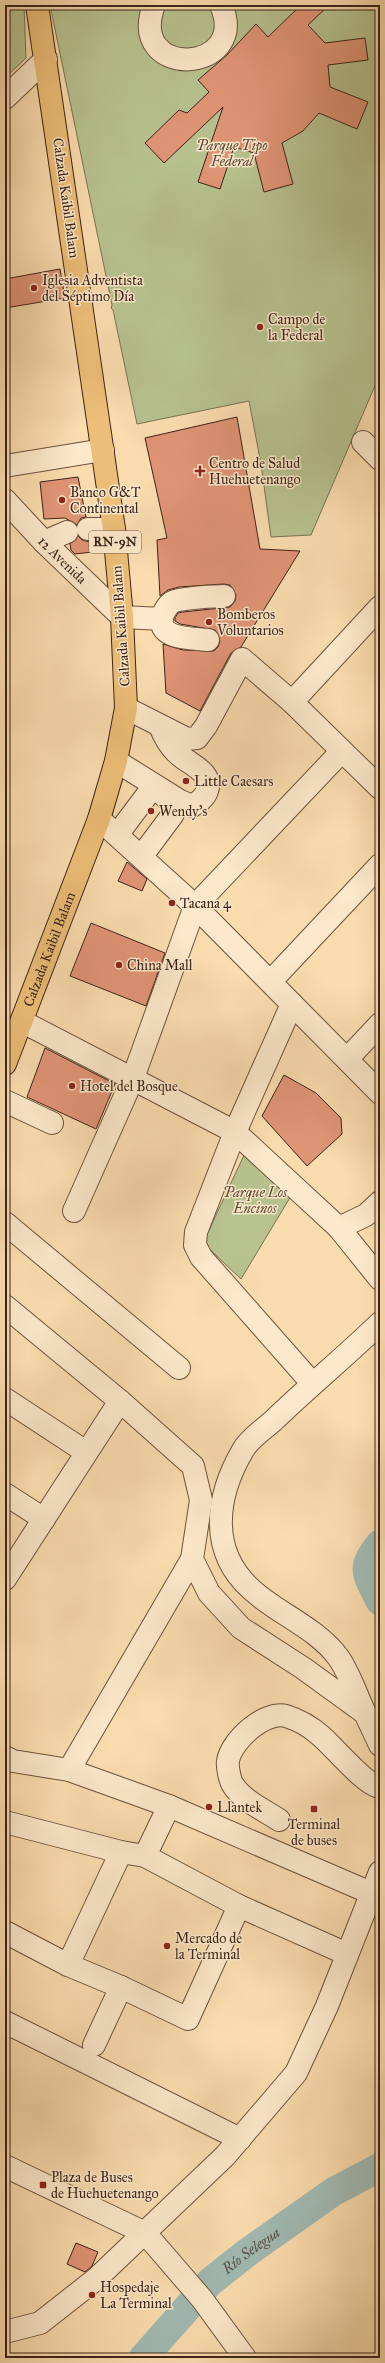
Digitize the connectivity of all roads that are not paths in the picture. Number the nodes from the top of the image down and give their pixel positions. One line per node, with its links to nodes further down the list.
1 (37, 5): 4 (main road, Calzada Kaibil Balam / RN-9N)
2 (154, 5): 3 (street)
3 (221, 5)
4 (46, 59): 5 (street); 7 (main road, Calzada Kaibil Balam / RN-9N)
5 (5, 98)
6 (363, 442): 8 (street)
7 (103, 450): 9 (street); 11 (main road, Calzada Kaibil Balam / RN-9N)
8 (380, 459)
9 (5, 466)
10 (5, 500): 12 (street, 12 Avenida)
11 (114, 529): 12 (street); 15 (main road, Calzada Kaibil Balam / RN-9N)
12 (44, 542): 15 (street, 12 Avenida)
13 (224, 596): 16 (street)
14 (380, 607): 18 (street)
15 (122, 617): 16 (street); 19 (main road, Calzada Kaibil Balam / RN-9N)
16 (162, 619): 17 (street)
17 (208, 640)
18 (292, 702): 20 (street); 21 (street)
19 (126, 708): 20 (street); 22 (main road, Calzada Kaibil Balam / RN-9N)
20 (160, 726): 22 (street)
21 (341, 752): 23 (street); 28 (street)
22 (116, 761): 24 (main road, Calzada Kaibil Balam / RN-9N)
23 (376, 776)
24 (99, 819): 25 (street); 31 (main road, Calzada Kaibil Balam / RN-9N)
25 (117, 835): 26 (street); 26 (street)
26 (141, 857): 28 (street)
27 (380, 865): 29 (street)
28 (195, 906): 29 (street); 35 (street)
29 (271, 981): 30 (street)
30 (292, 1004): 33 (street); 39 (street)
31 (23, 1022): 34 (main road, Calzada Kaibil Balam / RN-9N); 35 (street)
32 (380, 1024): 33 (street)
33 (348, 1058): 36 (street)
34 (5, 1064)
35 (133, 1078): 39 (street); 41 (street)
36 (380, 1093)
37 (5, 1101): 38 (street)
38 (52, 1123)
39 (236, 1132): 43 (street); 48 (street)
40 (380, 1202): 43 (street)
41 (74, 1211)
42 (5, 1223): 47 (street)
43 (339, 1228): 44 (street)
44 (380, 1279)
45 (5, 1306): 50 (street)
46 (380, 1323): 48 (street)
47 (179, 1368)
48 (312, 1383): 56 (street)
49 (5, 1400): 51 (street)
50 (120, 1401): 51 (street); 54 (street)
51 (86, 1452): 53 (street)
52 (5, 1494): 53 (street)
53 (44, 1519): 55 (street)
54 (192, 1560): 56 (street); 59 (street)
55 (5, 1579)
56 (366, 1714): 57 (street)
57 (380, 1745)
58 (5, 1757): 59 (street)
59 (69, 1770): 61 (street)
60 (380, 1787): 62 (street)
61 (169, 1806): 65 (street); 67 (street)
62 (279, 1820)
63 (5, 1822): 64 (street)
64 (121, 1852): 65 (street); 71 (street)
65 (145, 1856): 68 (street)
66 (380, 1872): 67 (street)
67 (371, 1893): 70 (street)
68 (239, 1906): 70 (street); 72 (street)
69 (5, 1932): 71 (street)
70 (347, 1954): 75 (street)
71 (68, 1965): 72 (street)
72 (121, 1987): 74 (street)
73 (5, 2022): 75 (street)
74 (94, 2045)
75 (240, 2139): 77 (street)
76 (5, 2166): 77 (street)
77 (145, 2232): 78 (street); 79 (street)
78 (5, 2332)
79 (245, 2358)

